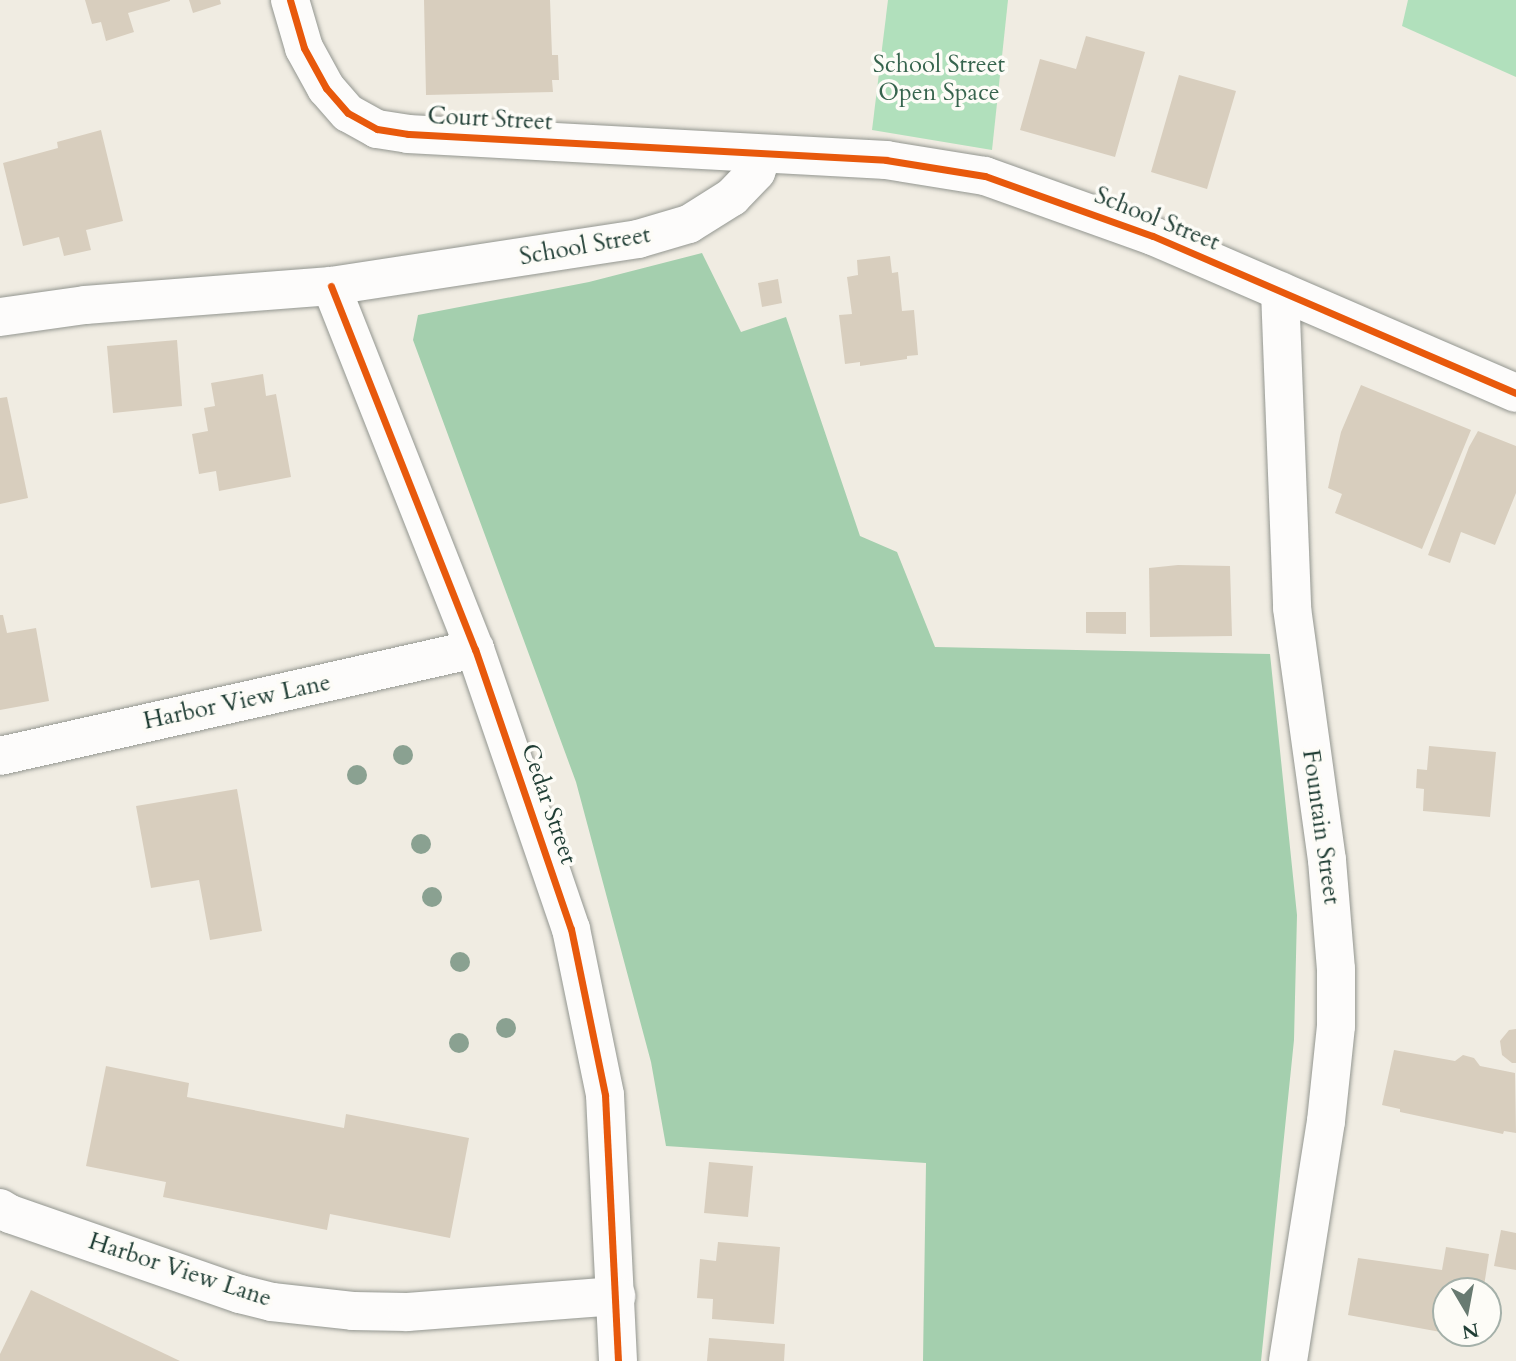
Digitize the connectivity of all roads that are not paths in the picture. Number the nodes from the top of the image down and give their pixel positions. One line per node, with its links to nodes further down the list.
1 (290, 0): 2 (street, Court Street)
2 (763, 154): 3 (street, School Street); 4 (street, School Street)
3 (331, 286): 5 (street, School Street); 7 (street, Cedar Street)
4 (1280, 291): 6 (street, School Street); 12 (street, Fountain Street)
5 (0, 317)
6 (1516, 393)
7 (475, 649): 8 (street, Harbor View Lane); 10 (street, Cedar Street)
8 (0, 756)
9 (0, 1208): 10 (street, Harbor View Lane)
10 (616, 1296): 11 (street, Cedar Street)
11 (618, 1361)
12 (1288, 1361)

